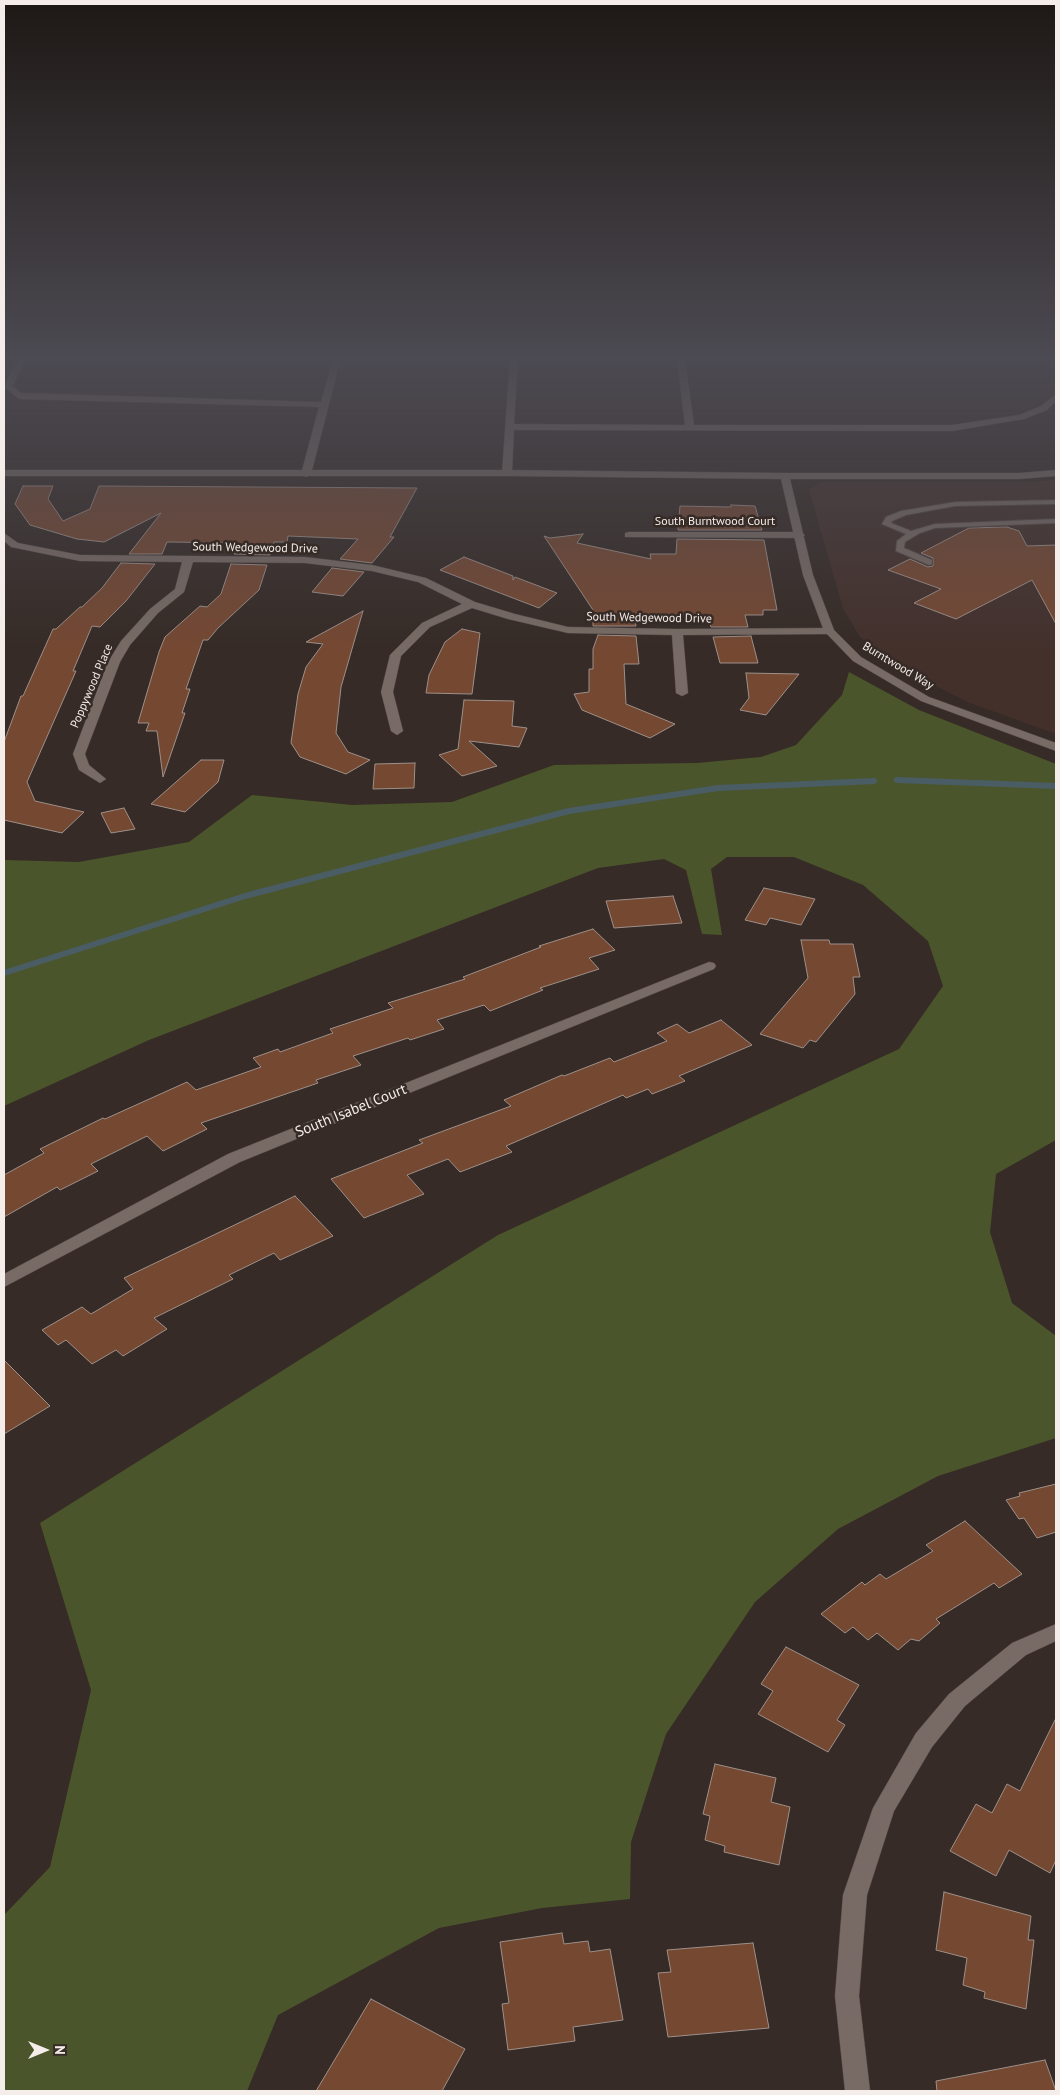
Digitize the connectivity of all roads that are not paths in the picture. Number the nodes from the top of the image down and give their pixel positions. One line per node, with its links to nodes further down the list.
1 (311, 456): 6 (street)
2 (508, 456): 5 (street)
3 (4, 472): 6 (street)
4 (1056, 472): 7 (street)
5 (507, 473): 6 (street); 7 (street)
6 (306, 474)
7 (785, 476): 12 (street, Burntwood Way)
8 (1056, 502): 10 (lane)
9 (1056, 521): 10 (lane)
10 (912, 534): 17 (lane)
11 (629, 535): 12 (street, South Burntwood Court)
12 (800, 535): 19 (street, Burntwood Way)
13 (4, 536): 14 (street, South Wedgewood Drive)
14 (15, 545): 15 (street); 16 (street, South Wedgewood Drive)
15 (4, 550)
16 (188, 560): 18 (street, South Wedgewood Drive); 24 (street, Poppywood Place)
17 (929, 562)
18 (471, 604): 20 (street, South Wedgewood Drive); 22 (street)
19 (829, 630): 20 (street, South Wedgewood Drive); 23 (street, Burntwood Way)
20 (677, 632): 21 (street)
21 (682, 693)
22 (397, 731)
23 (1056, 747)
24 (100, 779)
25 (709, 966): 26 (street, South Isabel Court)
26 (4, 1281)
27 (1056, 1632): 28 (street)
28 (857, 2091)

